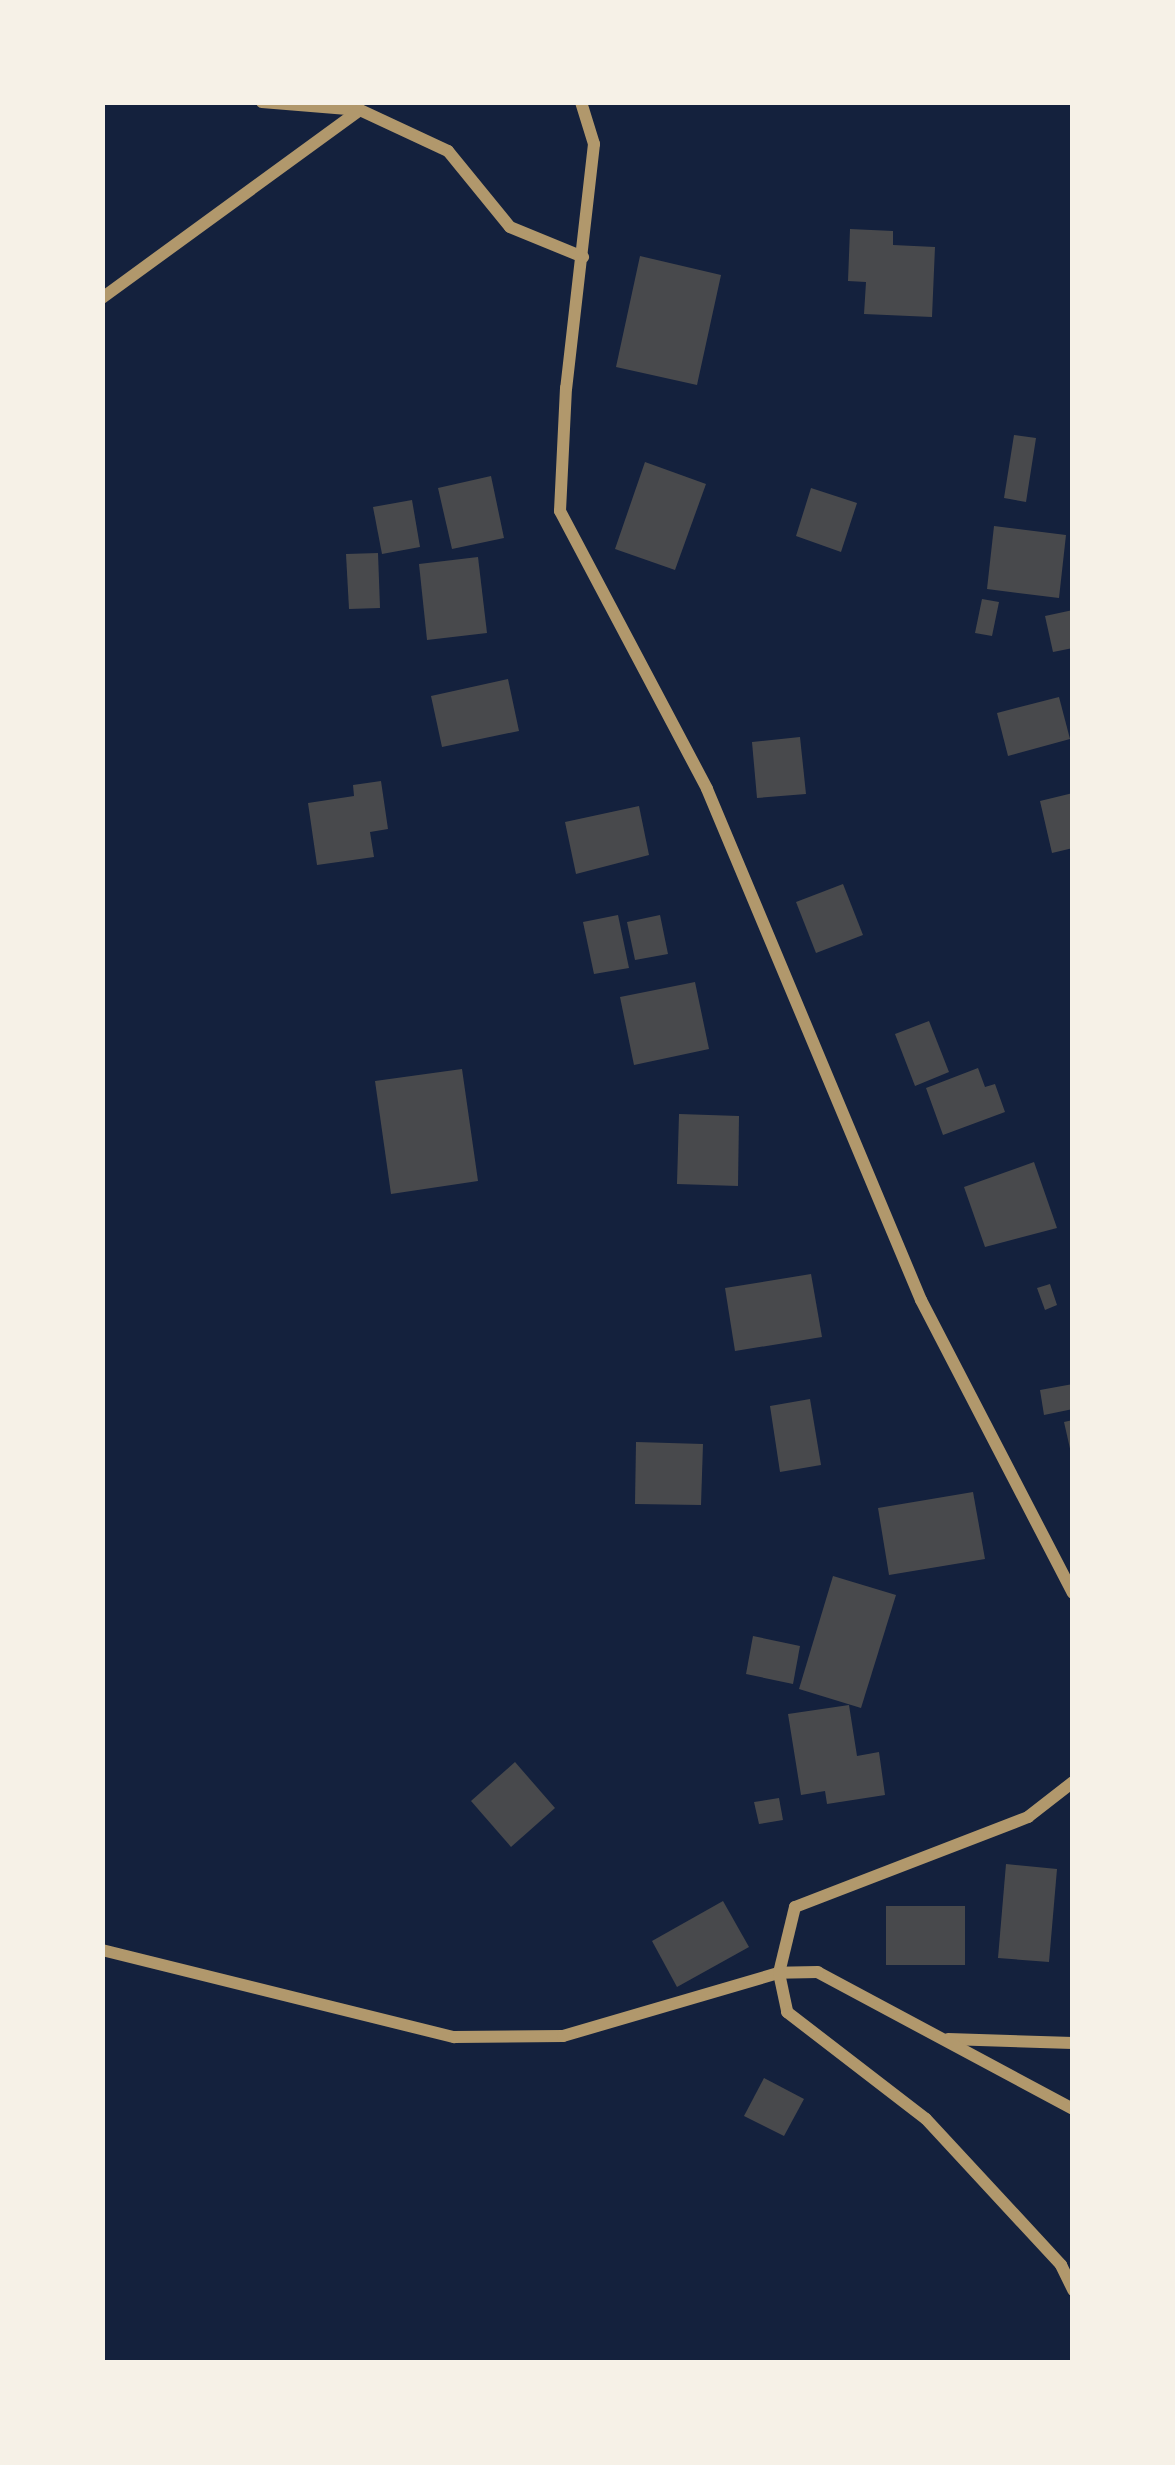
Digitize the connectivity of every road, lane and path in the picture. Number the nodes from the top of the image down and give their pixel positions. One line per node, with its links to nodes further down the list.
1 (262, 102): 3 (street)
2 (581, 102): 4 (street)
3 (360, 110): 4 (street); 5 (street)
4 (583, 257): 6 (street)
5 (102, 298)
6 (1073, 1593)
7 (1073, 1782): 9 (street)
8 (102, 1951): 9 (street)
9 (779, 1973): 10 (street); 13 (street)
10 (945, 2039): 11 (street); 12 (street)
11 (1073, 2043)
12 (1073, 2109)
13 (1073, 2290)

